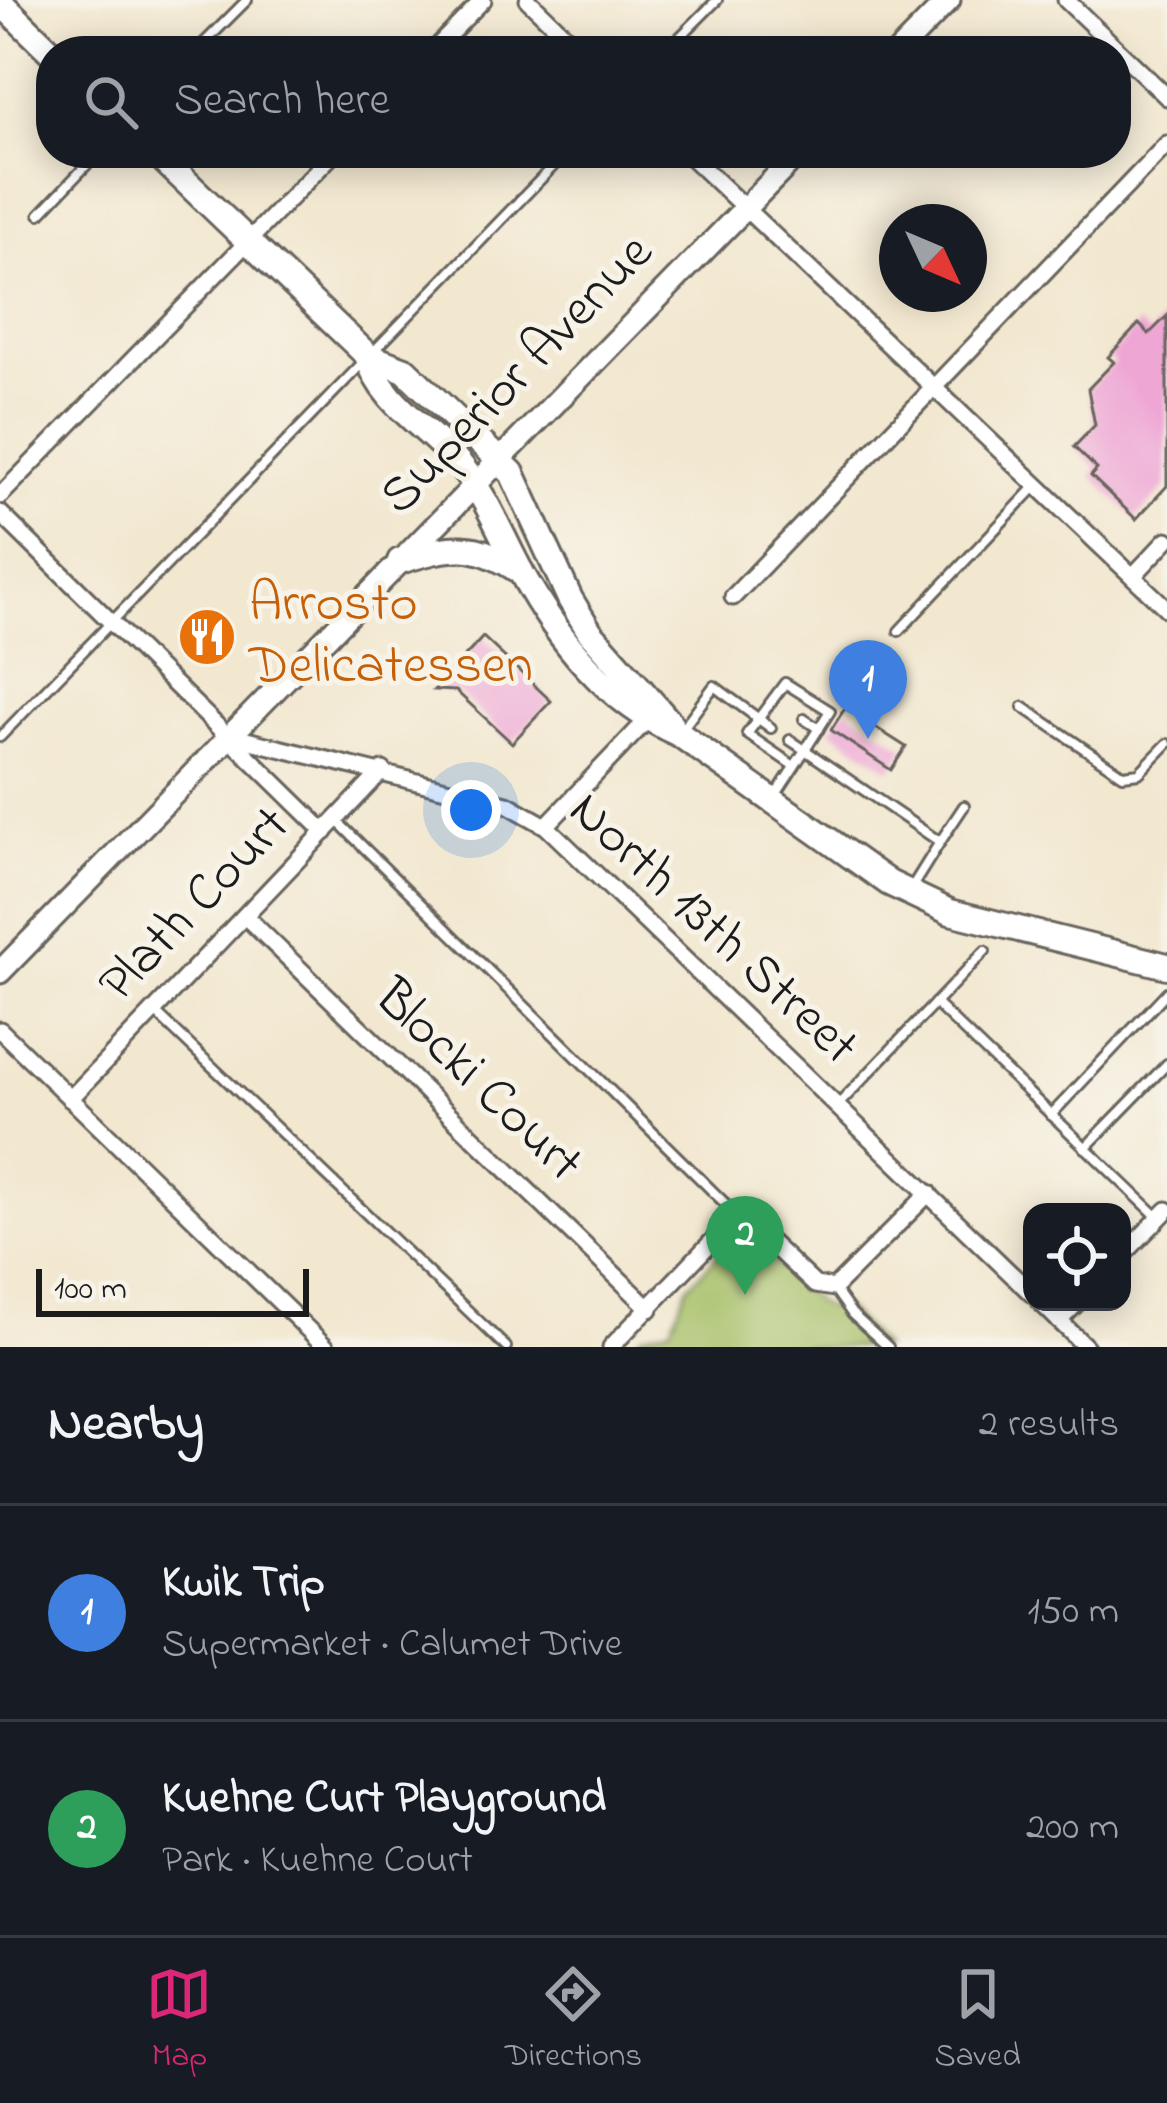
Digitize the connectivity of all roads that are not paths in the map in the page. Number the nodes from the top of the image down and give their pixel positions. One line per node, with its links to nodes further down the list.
1 (247, 0): 8 (lane)
2 (483, 0): 9 (street)
3 (528, 0): 10 (street)
4 (717, 0): 11 (lane)
5 (949, 0): 12 (street)
6 (1066, 0): 13 (street)
7 (6, 8): 14 (main road)
8 (211, 36)
9 (448, 36)
10 (565, 36)
11 (681, 36)
12 (914, 36)
13 (1103, 36)
14 (36, 37)
15 (1131, 62): 16 (street)
16 (1167, 97)
17 (1167, 144): 28 (street)
18 (84, 168): 25 (lane)
19 (172, 168): 26 (main road)
20 (319, 168): 26 (street)
21 (551, 168): 27 (lane)
22 (703, 168): 24 (street)
23 (784, 168): 24 (street, Superior Avenue)
24 (744, 208): 28 (street); 29 (street, Superior Avenue)
25 (40, 214)
26 (248, 241): 27 (main road); 32 (street)
27 (368, 356): 29 (main road); 30 (main road); 40 (lane)
28 (933, 388): 31 (street); 38 (street)
29 (500, 460): 30 (street, Superior Avenue); 50 (main road)
30 (476, 484): 35 (street, Superior Avenue); 36 (main road)
31 (1036, 486): 37 (street); 41 (lane)
32 (0, 496)
33 (0, 513): 40 (street)
34 (1167, 541): 37 (street)
35 (400, 561): 36 (main road); 51 (street, Superior Avenue)
36 (522, 572): 47 (main road)
37 (1133, 576): 39 (street)
38 (733, 597)
39 (1167, 608)
40 (112, 621): 51 (street); 52 (lane)
41 (898, 631)
42 (774, 699): 43 (lane); 45 (lane); 49 (lane)
43 (785, 707)
44 (1023, 707): 54 (lane)
45 (758, 719): 48 (lane); 50 (lane); 56 (lane)
46 (804, 719): 49 (lane)
47 (647, 720): 50 (main road); 61 (street)
48 (771, 728)
49 (819, 729): 55 (lane)
50 (679, 734): 58 (main road)
51 (230, 736): 57 (street, North 13th Street); 60 (street); 67 (street, Superior Avenue)
52 (0, 737)
53 (790, 740): 55 (lane)
54 (1167, 744)
55 (805, 750): 56 (lane); 62 (lane)
56 (794, 766): 58 (lane)
57 (383, 770): 60 (street, Plath Court); 61 (street, North 13th Street)
58 (772, 800): 63 (main road)
59 (964, 806): 62 (lane)
60 (330, 826): 64 (street, Plath Court); 79 (lane)
61 (546, 826): 74 (street, North 13th Street)
62 (940, 842): 63 (lane)
63 (908, 893): 66 (main road)
64 (245, 916): 70 (street, Plath Court); 83 (street, Blocki Court)
65 (985, 951): 69 (lane)
66 (1167, 966)
67 (0, 972)
68 (1167, 992): 75 (lane)
69 (935, 1004): 74 (lane); 75 (lane)
70 (154, 1011): 73 (street, Plath Court); 88 (lane)
71 (0, 1030): 73 (street)
72 (1167, 1064): 76 (lane)
73 (70, 1099): 87 (street)
74 (838, 1105): 77 (street, North 13th Street)
75 (1052, 1115): 76 (lane)
76 (1085, 1148): 78 (lane)
77 (929, 1193): 81 (street, North 13th Street); 82 (street)
78 (1163, 1214): 80 (street)
79 (750, 1228): 82 (street); 83 (street)
80 (1131, 1247)
81 (1023, 1285)
82 (834, 1288): 90 (lane)
83 (650, 1309): 89 (street)
84 (1049, 1311): 86 (street)
85 (1069, 1311): 86 (street)
86 (1059, 1321): 91 (street)
87 (326, 1347)
88 (506, 1347)
89 (611, 1347)
90 (888, 1347)
91 (1086, 1347)

